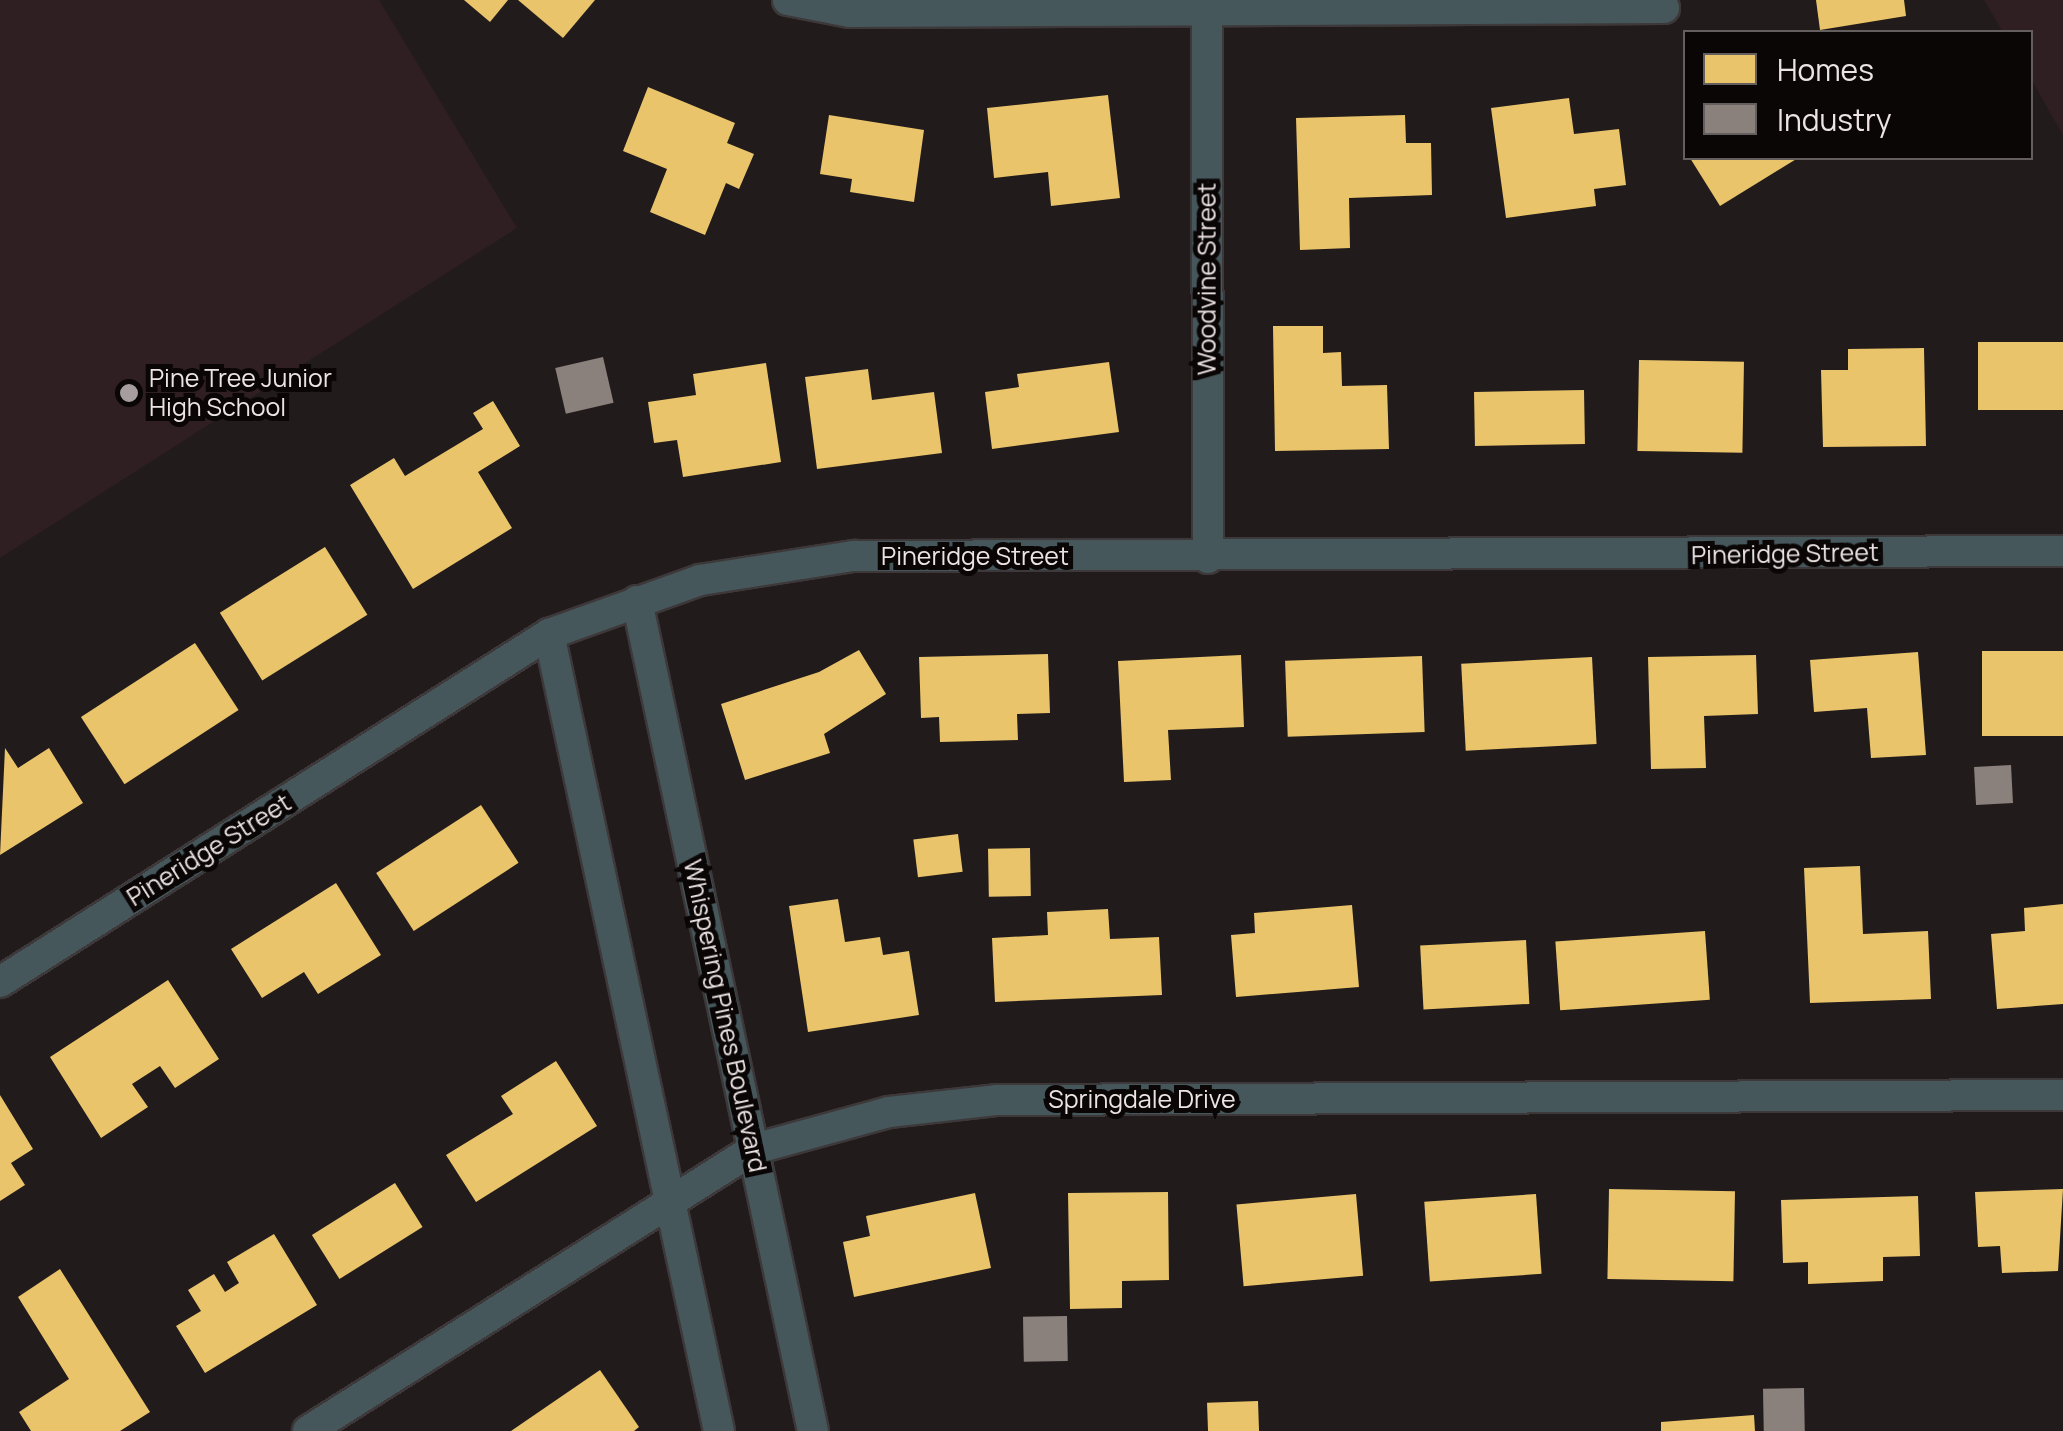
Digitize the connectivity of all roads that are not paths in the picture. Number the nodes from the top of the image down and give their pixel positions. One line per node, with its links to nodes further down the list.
1 (788, 0): 2 (street)
2 (1207, 5): 3 (street); 5 (street, Woodvine Street)
3 (1664, 8)
4 (2063, 552): 5 (street, Pineridge Street)
5 (1208, 558): 6 (street, Pineridge Street)
6 (637, 601): 7 (street, Pineridge Street); 10 (street, Whispering Pines Boulevard)
7 (549, 634): 8 (street, Pineridge Street); 11 (street)
8 (0, 982)
9 (2063, 1095): 10 (street, Springdale Drive)
10 (754, 1149): 11 (street, Springdale Drive); 14 (street, Whispering Pines Boulevard)
11 (670, 1202): 12 (street, Springdale Drive); 13 (street)
12 (308, 1431)
13 (718, 1431)
14 (813, 1431)

